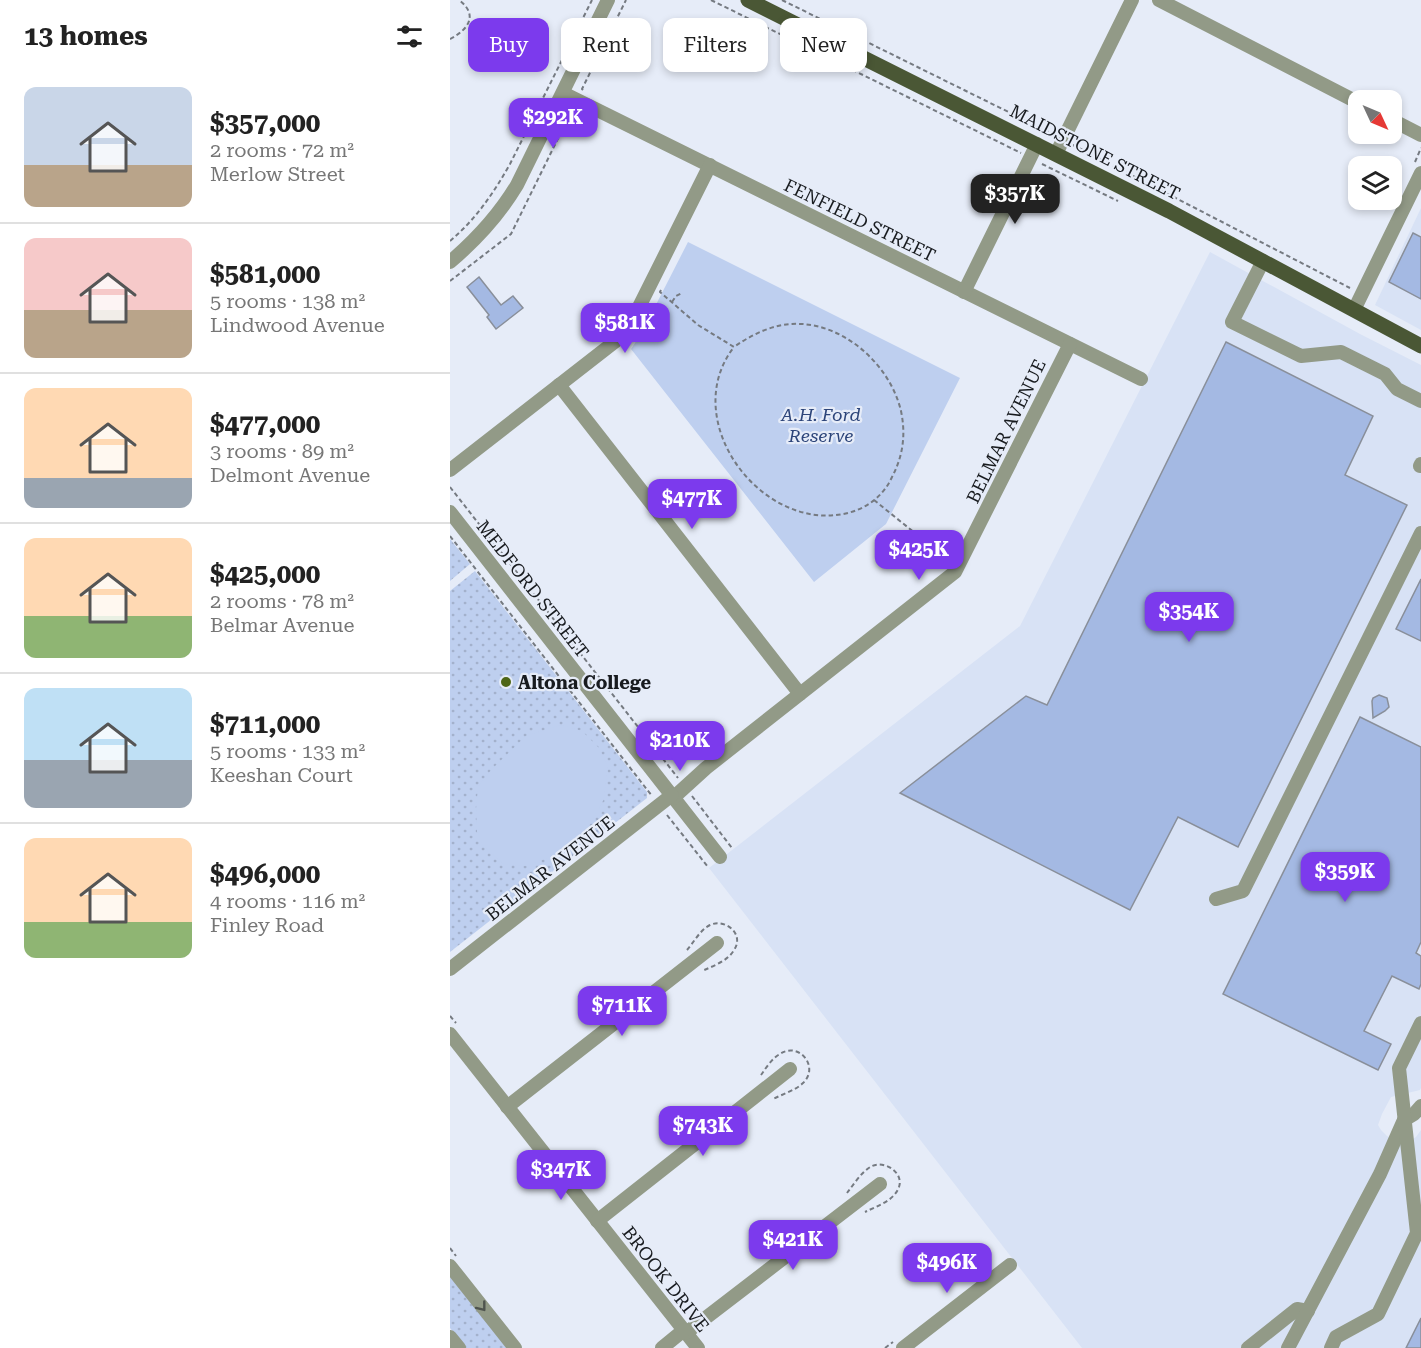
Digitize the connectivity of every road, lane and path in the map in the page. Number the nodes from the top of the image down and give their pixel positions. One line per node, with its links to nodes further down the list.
1 (459, 0): 10 (path)
2 (592, 0): 24 (path)
3 (608, 0): 11 (street)
4 (626, 0): 12 (path)
5 (711, 0): 19 (path)
6 (748, 0): 19 (main road, MAIDSTONE STREET)
7 (782, 0): 15 (path)
8 (1132, 0): 20 (street)
9 (1159, 0): 13 (street)
10 (450, 39)
11 (563, 93): 21 (street, FENFIELD STREET); 26 (street)
12 (592, 94)
13 (1348, 97)
14 (1402, 125): 16 (street)
15 (1053, 134)
16 (1421, 135)
17 (1073, 145): 28 (path)
18 (1421, 148): 22 (path)
19 (1033, 151): 20 (main road, MAIDSTONE STREET); 23 (path); 29 (street)
20 (1056, 154): 25 (main road, MAIDSTONE STREET)
21 (710, 165): 29 (street, FENFIELD STREET); 37 (street)
22 (1416, 171): 32 (street)
23 (1119, 202)
24 (450, 241)
25 (1263, 261): 32 (main road, MAIDSTONE STREET); 38 (street)
26 (450, 262)
27 (665, 281): 31 (path)
28 (1352, 289)
29 (964, 292): 33 (street, FENFIELD STREET)
30 (682, 293): 31 (path)
31 (672, 302): 35 (path)
32 (1354, 310): 34 (main road, MAIDSTONE STREET)
33 (1070, 344): 36 (street, FENFIELD STREET); 46 (street, BELMAR AVENUE)
34 (1421, 346)
35 (734, 347): 41 (path); 41 (path)
36 (1141, 379)
37 (559, 385): 39 (street); 46 (street)
38 (1421, 401)
39 (450, 470)
40 (450, 487): 47 (path)
41 (874, 500): 45 (path)
42 (450, 512): 48 (street, MEDFORD STREET)
43 (1421, 533): 53 (street)
44 (450, 536): 49 (path)
45 (947, 566)
46 (800, 694): 47 (street, BELMAR AVENUE)
47 (684, 785): 48 (street, BELMAR AVENUE); 50 (path)
48 (672, 795): 49 (street, BELMAR AVENUE); 51 (street, MEDFORD STREET)
49 (659, 805): 52 (path); 55 (street, BELMAR AVENUE)
50 (732, 848)
51 (720, 857)
52 (708, 867)
53 (1216, 899)
54 (717, 943): 60 (street)
55 (450, 969)
56 (1421, 1023): 61 (street)
57 (450, 1034): 60 (street, BROOK DRIVE)
58 (790, 1069): 63 (street)
59 (1421, 1106): 61 (street)
60 (507, 1107): 63 (street, BROOK DRIVE)
61 (1404, 1120): 66 (street); 76 (street)
62 (880, 1184): 67 (street)
63 (597, 1221): 67 (street, BROOK DRIVE)
64 (450, 1266): 70 (street, one-way to 70)
65 (1010, 1266): 73 (street)
66 (1308, 1311): 74 (street); 75 (street)
67 (685, 1332): 71 (street); 72 (street, BROOK DRIVE)
68 (450, 1337): 69 (street)
69 (459, 1348)
70 (515, 1348)
71 (662, 1348)
72 (698, 1348)
73 (903, 1348)
74 (1248, 1348)
75 (1288, 1348)
76 (1331, 1348)

